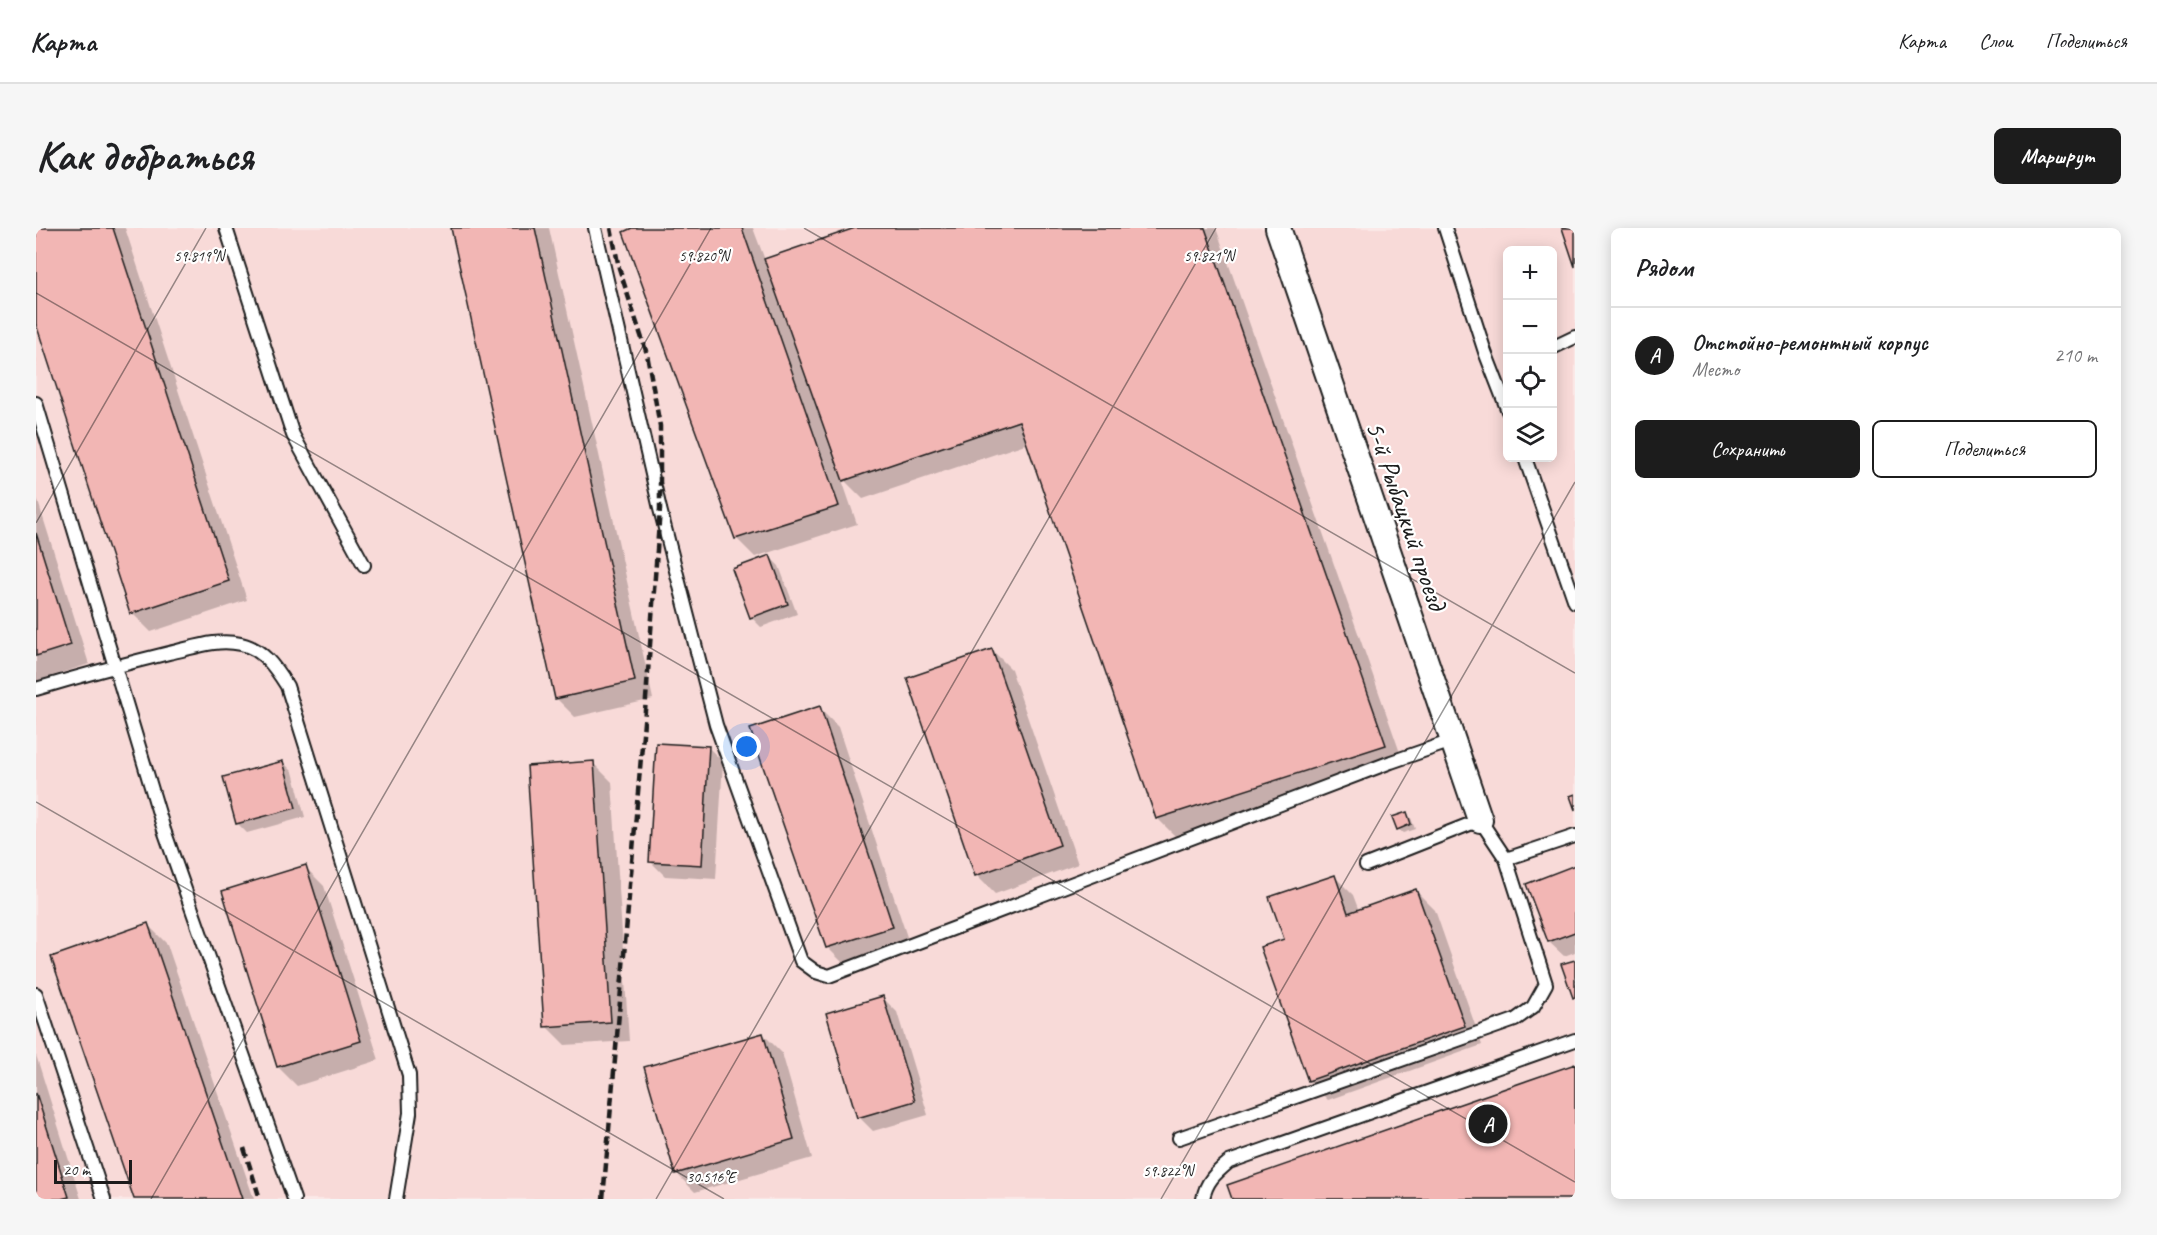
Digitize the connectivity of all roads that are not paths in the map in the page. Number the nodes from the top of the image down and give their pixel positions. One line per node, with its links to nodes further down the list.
1 (226, 228): 10 (lane)
2 (595, 228): 14 (lane)
3 (1278, 228): 14 (street, 5-й Рыбацкий проезд)
4 (1445, 228): 7 (lane)
5 (1575, 337): 6 (lane)
6 (1557, 346)
7 (1503, 385)
8 (36, 403): 12 (lane)
9 (1526, 462): 11 (lane)
10 (364, 566)
11 (1575, 602)
12 (116, 666): 13 (lane); 23 (lane); 24 (lane)
13 (36, 689)
14 (1452, 741): 15 (street, 5-й Рыбацкий проезд)
15 (1480, 820): 17 (lane); 18 (lane)
16 (1575, 836): 17 (lane)
17 (1506, 859): 21 (lane)
18 (1366, 865)
19 (36, 994): 22 (lane)
20 (1575, 1040): 25 (lane)
21 (1179, 1138)
22 (104, 1199)
23 (294, 1199)
24 (396, 1199)
25 (1203, 1199)

